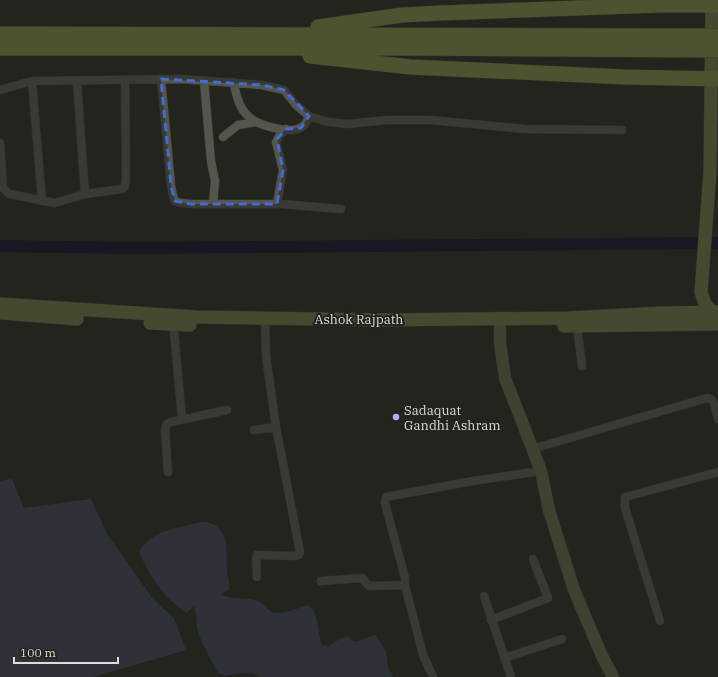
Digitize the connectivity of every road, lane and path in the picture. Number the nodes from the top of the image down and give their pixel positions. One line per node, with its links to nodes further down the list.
1 (715, 5): 3 (highway); 10 (main road)
2 (0, 34): 3 (highway)
3 (263, 34): 5 (highway)
4 (718, 36): 5 (highway, bridge)
5 (700, 43): 7 (highway); 8 (highway, bridge)
6 (0, 48): 7 (highway)
7 (247, 48): 10 (highway)
8 (718, 50)
9 (161, 79): 11 (street); 13 (street); 25 (street)
10 (715, 79): 28 (main road)
11 (125, 80): 12 (street); 23 (street)
12 (77, 81): 14 (street); 23 (street)
13 (204, 81): 15 (street); 25 (street)
14 (32, 82): 16 (street); 24 (street)
15 (233, 82): 17 (street); 18 (street)
16 (0, 90)
17 (309, 116): 19 (street); 20 (street)
18 (256, 122): 19 (street); 21 (street)
19 (286, 129): 26 (street)
20 (622, 130)
21 (223, 136)
22 (0, 143): 24 (street)
23 (85, 194): 24 (street)
24 (42, 201)
25 (213, 204): 26 (street)
26 (277, 204): 27 (street)
27 (341, 208)
28 (701, 292): 31 (main road); 32 (main road)
29 (0, 304): 33 (main road, Ashok Rajpath)
30 (0, 313): 33 (main road, Ashok Rajpath)
31 (684, 313): 32 (main road, Ashok Rajpath); 35 (main road, Ashok Rajpath)
32 (716, 316): 36 (main road, Ashok Rajpath)
33 (173, 320): 34 (main road, Ashok Rajpath); 39 (street)
34 (265, 322): 35 (main road, Ashok Rajpath); 41 (street)
35 (500, 323): 36 (main road, Ashok Rajpath); 43 (street)
36 (577, 326): 37 (street)
37 (582, 366)
38 (227, 410): 39 (street)
39 (182, 419): 45 (street)
40 (718, 419): 43 (street)
41 (276, 426): 42 (street); 48 (street)
42 (254, 430)
43 (532, 448): 44 (street)
44 (541, 471): 50 (street); 58 (street)
45 (168, 472)
46 (718, 472): 53 (street)
47 (533, 559): 52 (street)
48 (257, 577)
49 (321, 582): 50 (street)
50 (405, 585): 56 (street)
51 (484, 596): 52 (street)
52 (491, 620): 55 (street)
53 (660, 621)
54 (562, 639): 55 (street)
55 (504, 658): 57 (street)
56 (433, 677)
57 (511, 677)
58 (613, 677)

